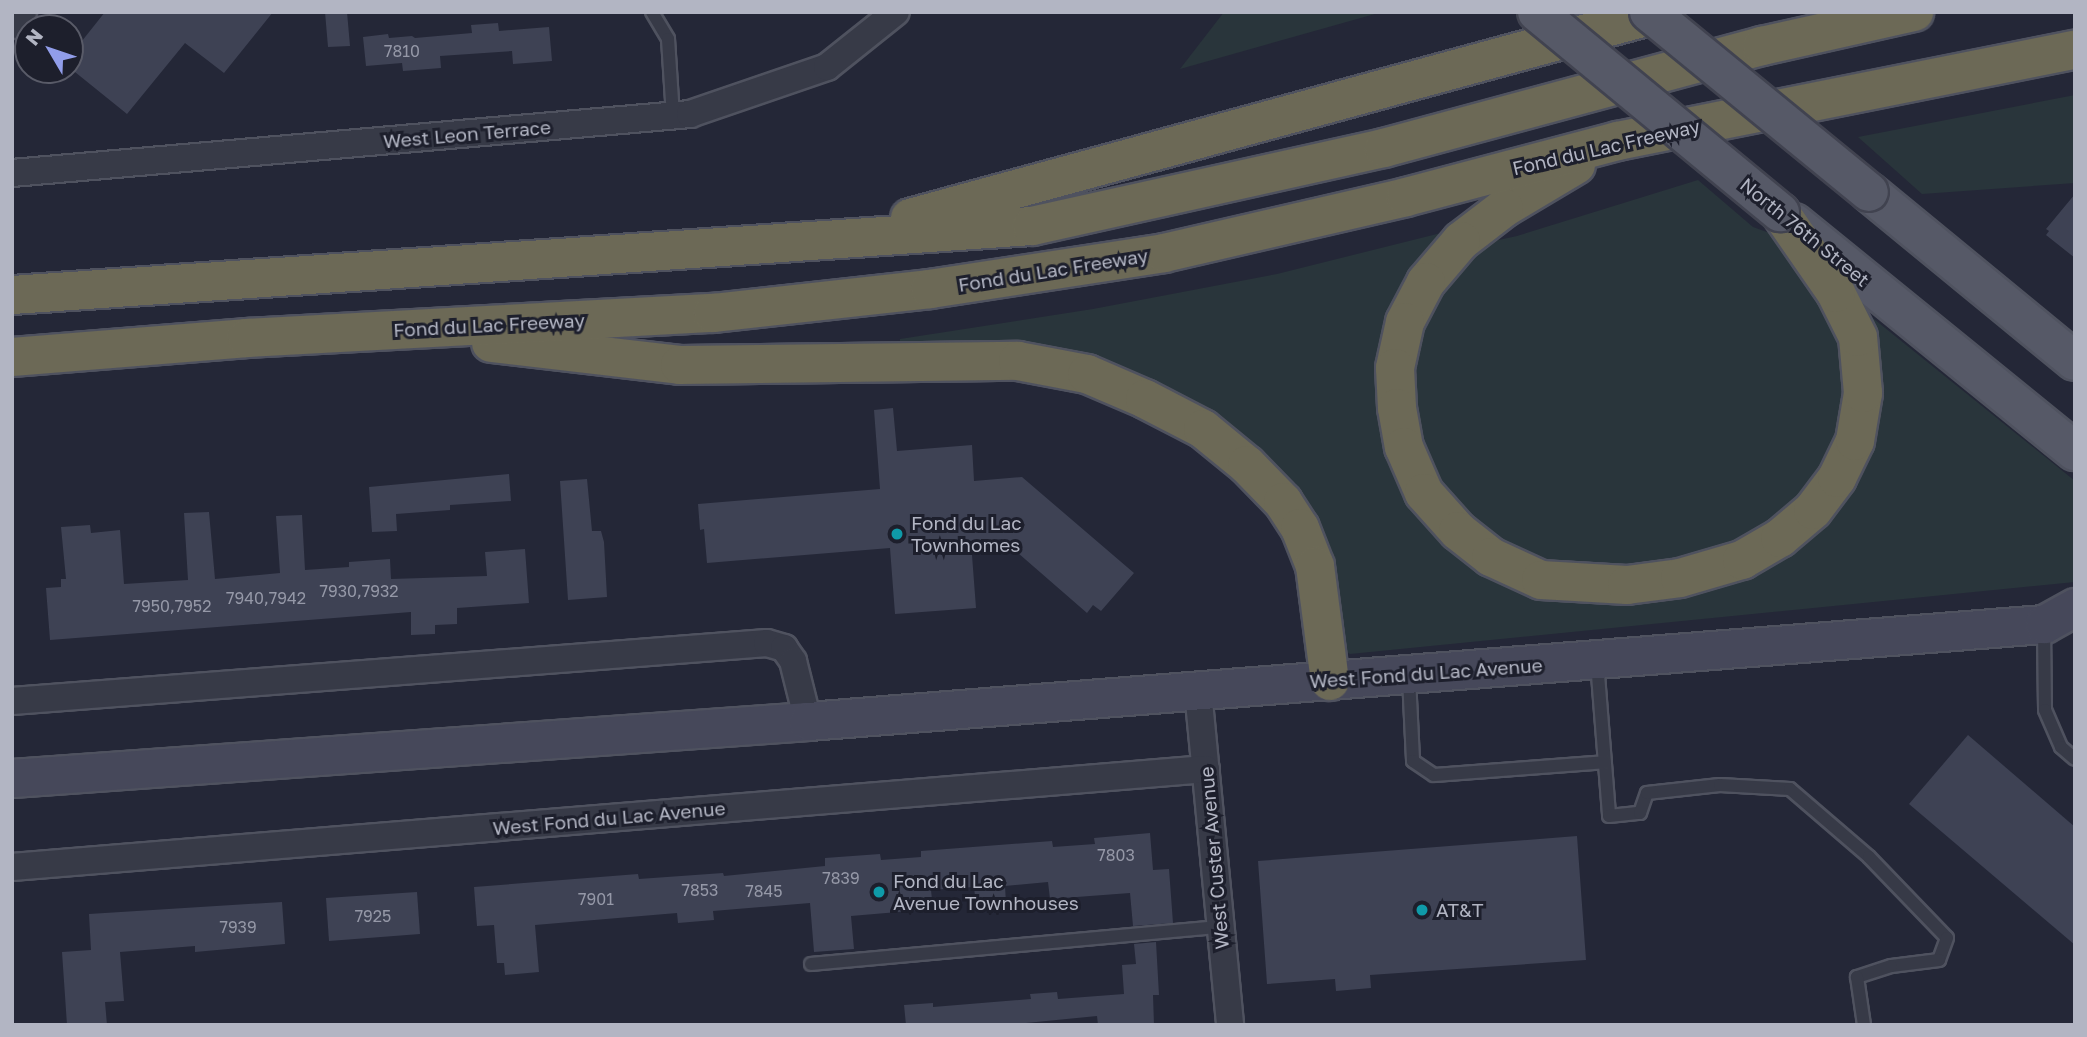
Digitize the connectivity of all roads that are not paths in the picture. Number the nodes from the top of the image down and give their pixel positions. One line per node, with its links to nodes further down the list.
1 (23, 12): 8 (street)
2 (652, 12): 10 (lane)
3 (896, 12): 10 (street, West Leon Terrace)
4 (1537, 12): 13 (main road, North 76th Street, bridge)
5 (1649, 12): 18 (main road, bridge)
6 (1664, 12): 14 (highway)
7 (1914, 12): 14 (highway)
8 (12, 25)
9 (2075, 50): 11 (highway, Fond du Lac Freeway)
10 (673, 116): 12 (street, West Leon Terrace)
11 (1618, 141): 13 (highway); 16 (highway, Fond du Lac Freeway)
12 (12, 173)
13 (1780, 212): 19 (main road, North 76th Street)
14 (823, 241): 15 (highway)
15 (12, 295)
16 (382, 331): 17 (highway, Fond du Lac Freeway); 23 (highway)
17 (12, 357)
18 (2075, 362)
19 (2075, 451)
20 (2064, 623): 21 (street, West Fond du Lac Avenue); 28 (lane)
21 (1597, 660): 22 (street, West Fond du Lac Avenue); 30 (lane)
22 (1409, 674): 23 (street, West Fond du Lac Avenue); 30 (lane)
23 (1330, 681): 24 (street, West Fond du Lac Avenue)
24 (1198, 691): 26 (street, West Fond du Lac Avenue); 31 (street, West Custer Avenue)
25 (12, 701): 26 (street)
26 (808, 721): 32 (street, West Fond du Lac Avenue)
27 (2075, 745): 28 (lane)
28 (2061, 747): 29 (lane)
29 (2075, 759)
30 (1605, 762): 37 (lane)
31 (1206, 769): 33 (street, West Fond du Lac Avenue); 34 (street, West Custer Avenue)
32 (12, 778)
33 (12, 867)
34 (1221, 927): 35 (lane); 36 (street, West Custer Avenue)
35 (811, 964)
36 (1230, 1025)
37 (1864, 1025)

